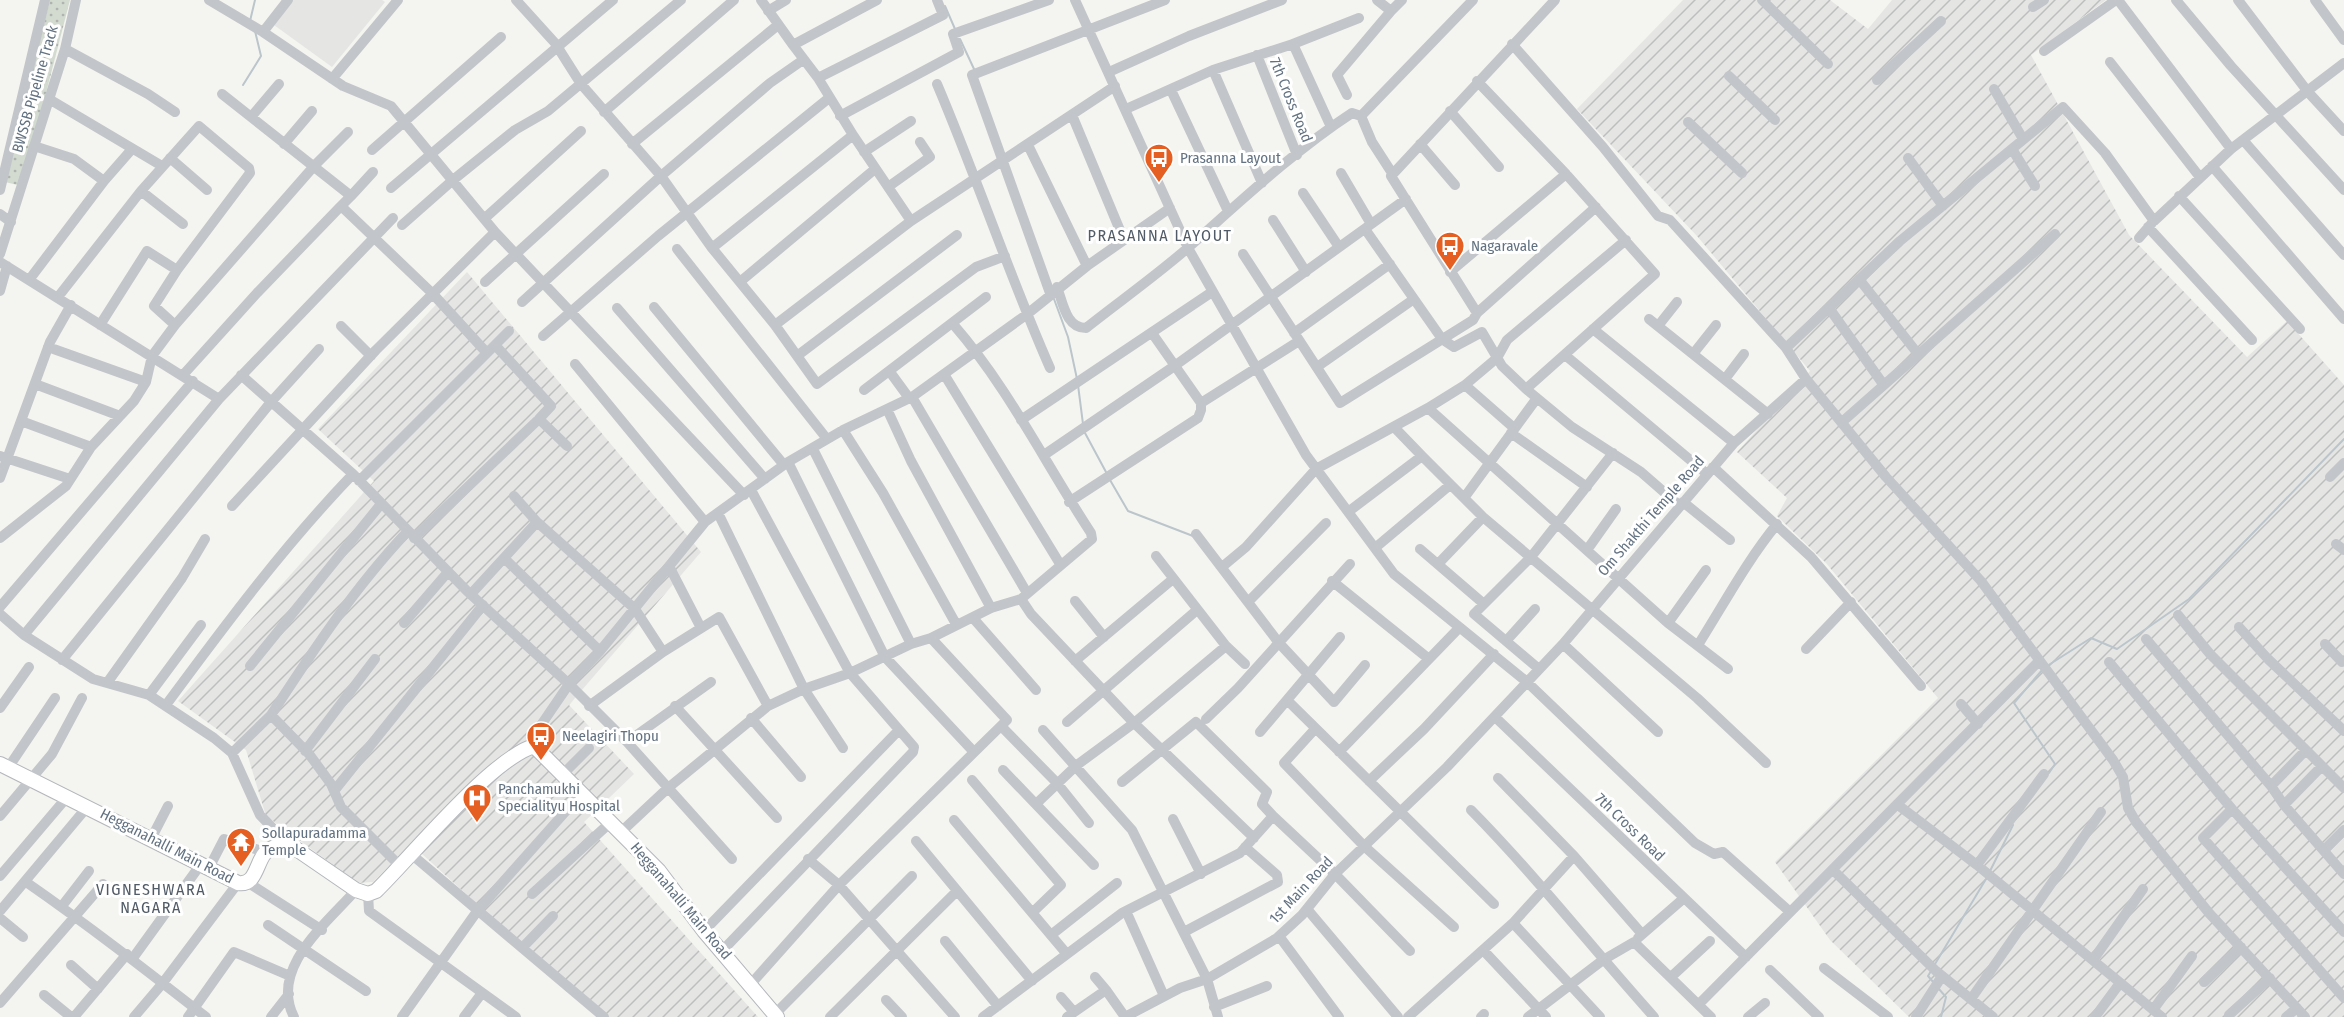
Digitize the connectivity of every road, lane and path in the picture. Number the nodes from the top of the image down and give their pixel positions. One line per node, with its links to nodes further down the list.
1 (45, 0): 103 (street)
2 (76, 0): 42 (street, BWSSB Pipeline Track)
3 (209, 0): 34 (street)
4 (288, 0): 34 (street)
5 (516, 0): 41 (street)
6 (613, 0): 41 (street)
7 (681, 0): 57 (street)
8 (734, 0): 71 (street)
9 (761, 0): 29 (street)
10 (786, 0): 29 (street)
11 (877, 0): 40 (street)
12 (938, 0): 52 (street)
13 (1049, 0): 73 (street)
14 (1075, 0): 35 (street)
15 (1165, 0): 35 (street)
16 (1282, 0): 50 (street)
17 (1377, 0): 30 (street)
18 (1402, 0): 30 (street)
19 (1473, 0): 74 (street)
20 (1555, 0): 39 (street)
21 (1762, 0): 48 (street)
22 (2044, 0): 28 (street)
23 (2117, 0): 43 (street); 96 (street)
24 (2176, 0): 75 (street)
25 (2238, 0): 62 (street)
26 (2315, 0): 37 (street)
27 (394, 1): 53 (street)
28 (2033, 7)
29 (768, 11): 33 (street)
30 (1391, 11): 64 (street)
31 (1359, 18): 38 (street)
32 (1941, 21): 54 (street)
33 (778, 25): 40 (street); 90 (street)
34 (256, 28): 53 (street)
35 (1089, 31): 50 (street); 101 (street)
36 (501, 37): 78 (street)
37 (2344, 40)
38 (1293, 44): 44 (street); 81 (street)
39 (1512, 44): 55 (street); 210 (street)
40 (793, 45): 45 (street)
41 (557, 48): 57 (street); 99 (street)
42 (65, 49): 66 (street, BWSSB Pipeline Track); 70 (street)
43 (2044, 51)
44 (1257, 55): 49 (street); 100 (street, 7th Cross Road)
45 (803, 60): 52 (street); 115 (street)
46 (2110, 62): 116 (street)
47 (2344, 63): 62 (street)
48 (1828, 64)
49 (1213, 70): 61 (street); 120 (street)
50 (1108, 72): 59 (street)
51 (1729, 76): 77 (street)
52 (818, 78): 65 (street)
53 (332, 79): 78 (street)
54 (1877, 80)
55 (1477, 81): 69 (street); 114 (street)
56 (279, 84): 76 (street)
57 (581, 84): 71 (street); 118 (street)
58 (937, 84): 117 (street)
59 (1115, 86): 67 (street); 72 (street)
60 (1994, 89): 86 (street)
61 (1171, 90): 67 (street); 137 (street)
62 (2308, 92): 75 (street); 83 (street)
63 (222, 94): 76 (street)
64 (1347, 95)
65 (829, 98): 73 (street); 138 (street)
66 (49, 99): 93 (street, BWSSB Pipeline Track); 94 (street)
67 (1126, 109): 136 (street)
68 (312, 111): 89 (street)
69 (1450, 111): 91 (street); 107 (street)
70 (175, 112)
71 (604, 112): 90 (street)
72 (1072, 115): 92 (street); 152 (street)
73 (840, 116): 85 (street)
74 (1361, 116): 81 (street); 111 (street)
75 (2276, 116): 87 (street); 127 (street)
76 (251, 117): 89 (street)
77 (1775, 120)
78 (405, 121): 97 (street); 99 (street)
79 (911, 121): 98 (street)
80 (1688, 122): 112 (street)
81 (1331, 127): 100 (street)
82 (581, 131): 140 (street)
83 (2344, 131)
84 (348, 132): 105 (street)
85 (853, 135): 98 (street); 155 (street)
86 (2023, 139): 95 (street); 145 (street)
87 (2243, 140): 96 (street); 161 (street)
88 (920, 142): 123 (street)
89 (285, 144): 105 (street)
90 (632, 144): 115 (street)
91 (1420, 144): 111 (street); 121 (street)
92 (1028, 145): 101 (street); 165 (street)
93 (34, 146): 119 (street); 143 (street, BWSSB Pipeline Track)
94 (132, 149): 104 (street); 119 (street)
95 (2012, 149): 122 (street); 134 (street)
96 (2231, 149): 106 (street)
97 (372, 150)
98 (864, 152): 108 (street)
99 (430, 153): 118 (street); 124 (street)
100 (1297, 155): 120 (street)
101 (1005, 158): 117 (street); 175 (street)
102 (1908, 158): 134 (street)
103 (3, 162): 125 (street)
104 (166, 162): 126 (street); 128 (street); 166 (street)
105 (315, 165): 130 (street); 195 (street)
106 (2212, 166): 116 (street); 192 (street)
107 (1499, 167)
108 (875, 170): 123 (street); 173 (street)
109 (373, 172): 130 (street)
110 (1341, 173): 146 (street)
111 (1392, 173): 132 (street)
112 (1742, 173)
113 (604, 174): 159 (street)
114 (1566, 174): 135 (street); 168 (street)
115 (661, 176): 138 (street); 172 (street)
116 (2199, 176): 131 (street)
117 (976, 178): 142 (street); 162 (street)
118 (453, 180): 140 (street); 150 (street)
119 (104, 181): 170 (street)
120 (1262, 183): 137 (street)
121 (1455, 185)
122 (2035, 186)
123 (888, 187): 142 (street)
124 (391, 188)
125 (0, 190)
126 (207, 190)
127 (2344, 190)
128 (141, 191): 144 (street); 178 (street)
129 (1303, 193): 154 (street)
130 (351, 196): 133 (street)
131 (2179, 196): 145 (street); 202 (street)
132 (1406, 199): 146 (street); 168 (street)
133 (341, 206): 150 (street); 230 (street)
134 (1943, 206): 169 (street)
135 (1596, 207): 153 (street); 189 (street)
136 (1170, 208): 152 (street); 156 (street)
137 (1228, 211): 156 (street)
138 (687, 212): 155 (street); 188 (street)
139 (0, 214): 143 (street)
140 (484, 219): 147 (street)
141 (1273, 220): 167 (street)
142 (911, 221): 196 (street)
143 (11, 222): 158 (street, BWSSB Pipeline Track)
144 (183, 224)
145 (2151, 224): 151 (street); 208 (street)
146 (1368, 226): 154 (street); 164 (street)
147 (495, 232): 159 (street); 177 (street)
148 (2055, 234): 216 (street)
149 (957, 235): 220 (street)
150 (375, 237): 177 (street); 229 (street)
151 (2139, 238)
152 (1124, 240): 165 (street)
153 (1626, 240): 201 (street); 221 (street)
154 (1339, 247): 167 (street)
155 (712, 248): 173 (street)
156 (1188, 248): 175 (street); 176 (street)
157 (677, 249): 256 (street)
158 (0, 254)
159 (516, 254): 171 (street); 172 (street)
160 (1243, 254): 180 (street)
161 (2344, 255)
162 (1005, 256): 190 (street); 220 (street)
163 (3, 264): 170 (street); 174 (street)
164 (1390, 264): 181 (street); 206 (street)
165 (1087, 266): 175 (street)
166 (177, 270): 194 (street); 195 (street)
167 (1306, 272): 180 (street)
168 (1450, 272): 189 (street)
169 (1859, 279): 187 (street); 216 (street)
170 (29, 280): 178 (street)
171 (485, 282)
172 (542, 282): 182 (street); 188 (street)
173 (741, 282): 196 (street)
174 (0, 291)
175 (1053, 291): 190 (street)
176 (1212, 292): 199 (street); 204 (street)
177 (432, 293): 212 (street); 219 (street)
178 (58, 297): 184 (street)
179 (986, 297): 193 (street)
180 (1271, 297): 199 (street); 206 (street)
181 (1414, 299): 207 (street); 224 (street)
182 (522, 302)
183 (1677, 302): 200 (street)
184 (70, 305): 194 (street); 209 (street)
185 (654, 307): 265 (street)
186 (617, 308): 274 (street)
187 (1829, 308): 210 (street); 235 (street)
188 (571, 310): 205 (street); 277 (street)
189 (1477, 313): 207 (street)
190 (1026, 315): 213 (street); 225 (street)
191 (1649, 319): 200 (street)
192 (2344, 319)
193 (953, 324): 213 (street); 227 (street)
194 (100, 325): 218 (street)
195 (175, 325): 218 (street)
196 (775, 325): 220 (street)
197 (1716, 325): 214 (street)
198 (341, 326): 219 (street)
199 (1231, 326): 223 (street); 226 (street)
200 (1658, 326): 214 (street)
201 (1593, 329): 217 (street); 257 (street)
202 (2300, 329)
203 (509, 331): 212 (street)
204 (1152, 333): 223 (street); 249 (street)
205 (543, 336)
206 (1296, 337): 224 (street); 226 (street)
207 (1442, 339): 221 (street); 224 (street)
208 (2252, 340)
209 (48, 347): 233 (street); 234 (street)
210 (1786, 348): 232 (street)
211 (319, 349): 242 (street)
212 (491, 349): 248 (street); 272 (street)
213 (977, 351): 228 (street); 249 (street)
214 (1693, 354): 231 (street)
215 (1744, 354): 231 (street)
216 (1918, 354): 235 (street)
217 (1565, 355): 237 (street); 269 (street)
218 (152, 356): 230 (street); 233 (street)
219 (371, 356): 253 (street)
220 (797, 356)
221 (1497, 358): 236 (street); 237 (street)
222 (575, 364): 289 (street)
223 (1173, 367): 243 (street); 262 (street)
224 (1317, 367)
225 (1050, 368)
226 (1256, 369): 243 (street); 268 (street)
227 (890, 372): 238 (street); 239 (street)
228 (944, 374): 239 (street); 304 (street)
229 (241, 375): 241 (street); 242 (street)
230 (188, 378): 241 (street); 321 (street)
231 (1725, 379): 246 (street)
232 (1806, 379): 246 (street, Om Shakthi Temple Road); 251 (street)
233 (146, 382): 247 (street)
234 (35, 384): 247 (street); 250 (street)
235 (1883, 384): 251 (street)
236 (1465, 385): 244 (street); 255 (street)
237 (1526, 389): 240 (street)
238 (864, 390)
239 (910, 398): 245 (street); 315 (street)
240 (1537, 398): 255 (street); 261 (street)
241 (219, 399): 337 (street)
242 (271, 402): 253 (street); 356 (street)
243 (1201, 403): 280 (street)
244 (1428, 408): 252 (street); 267 (street)
245 (887, 409): 254 (street); 322 (street)
246 (1768, 414): 257 (street, Om Shakthi Temple Road)
247 (120, 416): 259 (street)
248 (539, 419): 258 (street); 294 (street)
249 (1021, 420): 262 (street)
250 (21, 421): 259 (street); 264 (street)
251 (1842, 422): 363 (street)
252 (1394, 427): 263 (street); 268 (street)
253 (302, 429): 272 (street); 283 (street)
254 (843, 430): 256 (street); 332 (street)
255 (1513, 431): 267 (street); 276 (street)
256 (827, 439): 260 (street)
257 (1734, 443): 269 (street, Om Shakthi Temple Road)
258 (567, 446)
259 (91, 447): 273 (street)
260 (813, 449): 265 (street); 344 (street)
261 (1613, 453): 276 (street); 282 (street)
262 (1044, 455): 280 (street)
263 (1422, 456): 275 (street); 285 (street)
264 (4, 457): 271 (street); 273 (street)
265 (786, 463): 274 (street); 353 (street)
266 (2344, 463): 270 (street)
267 (1489, 464): 279 (street); 291 (street)
268 (1316, 469): 285 (street); 308 (street)
269 (1710, 470): 282 (street, Om Shakthi Temple Road); 292 (street)
270 (2330, 477)
271 (0, 478)
272 (356, 478): 281 (street); 382 (street)
273 (70, 479): 295 (street)
274 (765, 479): 277 (street)
275 (1450, 485): 279 (street); 298 (street)
276 (1587, 488): 291 (street)
277 (747, 492): 286 (street); 368 (street)
278 (514, 496): 288 (street)
279 (1464, 498): 287 (street)
280 (1069, 502): 304 (street)
281 (381, 504): 294 (street); 362 (street)
282 (1682, 504): 297 (street); 311 (street, Om Shakthi Temple Road)
283 (232, 506)
284 (1616, 509): 300 (street)
285 (1348, 512): 298 (street)
286 (718, 513): 289 (street); 374 (street)
287 (1483, 517): 302 (street); 306 (street)
288 (537, 522): 303 (street); 323 (street)
289 (705, 522): 307 (street)
290 (1326, 523): 317 (street)
291 (1557, 523): 300 (street); 302 (street)
292 (1777, 524): 318 (street); 347 (street)
293 (1196, 534): 308 (street)
294 (410, 535): 310 (street); 387 (street)
295 (0, 538)
296 (205, 539): 371 (street)
297 (1730, 540)
298 (1375, 548): 336 (street)
299 (1420, 549): 306 (street)
300 (1587, 550): 311 (street)
301 (1156, 556): 312 (street)
302 (1531, 557): 319 (street); 325 (street)
303 (504, 558): 314 (street); 350 (street)
304 (1060, 564): 315 (street)
305 (1350, 564): 313 (street)
306 (1438, 564): 319 (street)
307 (669, 566): 323 (street); 335 (street)
308 (1222, 567): 317 (street)
309 (1706, 570): 331 (street)
310 (448, 572): 314 (street); 330 (street)
311 (1618, 577): 325 (street, Om Shakthi Temple Road); 331 (street)
312 (1173, 579): 326 (street); 338 (street)
313 (1332, 581): 343 (street); 355 (street)
314 (471, 594): 320 (street)
315 (1024, 596): 322 (street); 357 (street)
316 (1075, 601): 338 (street)
317 (1249, 601): 343 (street)
318 (1851, 602): 349 (street); 373 (street)
319 (1484, 604): 342 (street)
320 (483, 605): 372 (street); 429 (street)
321 (0, 607)
322 (991, 608): 329 (street)
323 (635, 609): 350 (street); 351 (street)
324 (1534, 609): 342 (street)
325 (1592, 609): 345 (street, Om Shakthi Temple Road); 412 (street)
326 (1197, 610): 348 (street); 376 (street)
327 (0, 614): 337 (street)
328 (2178, 615): 407 (street)
329 (972, 618): 332 (street); 375 (street)
330 (404, 623)
331 (1668, 623): 347 (street)
332 (956, 624): 340 (street)
333 (201, 625): 377 (street)
334 (2239, 627): 398 (street)
335 (701, 628): 351 (street); 385 (street)
336 (1459, 628): 352 (street); 355 (street)
337 (24, 635): 356 (street)
338 (1104, 637): 357 (street)
339 (1340, 637): 367 (street)
340 (931, 638): 344 (street); 394 (street)
341 (2146, 639): 426 (street)
342 (1507, 640): 365 (street)
343 (1279, 643): 367 (street); 390 (street)
344 (911, 644): 353 (street)
345 (1563, 644): 365 (street, Om Shakthi Temple Road); 400 (street)
346 (2325, 644): 359 (street)
347 (1698, 645): 366 (street)
348 (1226, 646): 360 (street); 392 (street)
349 (1806, 649)
350 (600, 651): 372 (street)
351 (663, 652): 383 (street)
352 (1494, 654): 370 (street); 423 (street)
353 (885, 657): 368 (street); 409 (street)
354 (375, 658): 408 (street)
355 (1429, 659): 410 (street)
356 (62, 660): 371 (street)
357 (1075, 661): 376 (street)
358 (2109, 662): 437 (street)
359 (2343, 662)
360 (1245, 664)
361 (1365, 665): 367 (street)
362 (250, 666)
363 (2042, 666): 393 (street); 511 (street)
364 (29, 667): 386 (street)
365 (1539, 669): 370 (street, Om Shakthi Temple Road)
366 (1728, 669)
367 (1309, 673): 380 (street)
368 (850, 674): 374 (street); 396 (street)
369 (711, 682): 384 (street)
370 (1527, 682): 388 (street, 1st Main Road); 491 (street)
371 (107, 683): 377 (street)
372 (569, 684): 383 (street); 402 (street)
373 (1921, 686)
374 (804, 689): 385 (street); 404 (street)
375 (1036, 690)
376 (1103, 691): 391 (street); 392 (street)
377 (148, 695): 382 (street)
378 (55, 698): 414 (street)
379 (82, 698): 421 (street)
380 (1287, 700): 395 (street); 399 (street)
381 (1961, 704): 393 (street)
382 (166, 705): 411 (street)
383 (589, 706): 401 (street)
384 (675, 706): 401 (street); 405 (street)
385 (768, 706): 389 (street)
386 (0, 708)
387 (270, 715): 408 (street); 411 (street)
388 (1494, 717): 439 (street, 1st Main Road); 483 (street, 7th Cross Road)
389 (751, 718): 405 (street); 419 (street)
390 (1206, 719)
391 (1067, 722)
392 (1134, 723): 406 (street); 413 (street)
393 (1978, 723): 433 (street)
394 (1001, 726): 409 (street); 424 (street)
395 (1315, 729): 410 (street); 453 (street)
396 (898, 730): 460 (street); 501 (street)
397 (1043, 730): 413 (street)
398 (2344, 731)
399 (1260, 732)
400 (1658, 732)
401 (627, 742): 427 (street)
402 (534, 746): 418 (main road, Hegganahalli Main Road); 457 (main road)
403 (590, 748): 418 (street)
404 (843, 748)
405 (713, 750): 427 (street); 443 (street)
406 (1161, 750): 425 (street); 442 (street); 449 (street)
407 (2306, 750): 415 (street); 426 (street)
408 (305, 751): 429 (street)
409 (973, 751): 476 (street)
410 (1339, 752): 423 (street)
411 (232, 753): 452 (street)
412 (1766, 763)
413 (1077, 765): 424 (street); 481 (street)
414 (4, 766): 421 (main road, Hegganahalli Main Road)
415 (2322, 766): 428 (street); 434 (street)
416 (1004, 770): 432 (street)
417 (2044, 774): 466 (street)
418 (562, 775): 430 (main road, Hegganahalli Main Road)
419 (801, 777)
420 (1498, 778): 458 (street)
421 (29, 779): 431 (main road, Hegganahalli Main Road); 441 (street)
422 (972, 780): 492 (street)
423 (1369, 781): 439 (street)
424 (1057, 783): 432 (street); 446 (street)
425 (1122, 783)
426 (2271, 786): 434 (street)
427 (668, 788): 447 (street); 459 (street)
428 (2344, 788)
429 (334, 791): 463 (street)
430 (582, 794): 447 (main road, Hegganahalli Main Road); 487 (street)
431 (68, 796): 435 (main road, Hegganahalli Main Road); 470 (street)
432 (1036, 804): 461 (street)
433 (1898, 805): 464 (street); 466 (street)
434 (2284, 805): 455 (street)
435 (88, 806): 450 (main road, Hegganahalli Main Road); 472 (street)
436 (168, 806): 450 (street)
437 (2232, 809): 503 (street); 548 (street)
438 (1471, 810): 477 (street)
439 (1401, 812): 453 (street, 1st Main Road); 484 (street)
440 (2101, 812): 488 (street)
441 (0, 816)
442 (1273, 816): 449 (street); 468 (street)
443 (777, 818)
444 (1173, 819): 467 (street)
445 (954, 820): 492 (street)
446 (1089, 823)
447 (616, 827): 482 (street); 501 (main road, Hegganahalli Main Road)
448 (2344, 830): 455 (street)
449 (1254, 838): 454 (street)
450 (151, 839): 462 (main road, Hegganahalli Main Road)
451 (916, 841): 479 (street)
452 (286, 842): 456 (main road); 480 (main road)
453 (1364, 846): 468 (street, 1st Main Road); 499 (street)
454 (1245, 847): 467 (street); 502 (street)
455 (2324, 850): 469 (street)
456 (265, 852): 462 (street); 473 (main road, Hegganahalli Main Road)
457 (411, 854): 463 (main road); 487 (street)
458 (1574, 856): 477 (street); 507 (street)
459 (732, 859)
460 (808, 859): 476 (street); 515 (street)
461 (1094, 865)
462 (205, 866): 473 (main road, Hegganahalli Main Road); 518 (street)
463 (400, 866): 480 (main road)
464 (1833, 870): 491 (street); 528 (street)
465 (89, 871): 485 (street)
466 (1983, 871): 488 (street)
467 (1201, 874): 481 (street)
468 (1335, 874): 486 (street, 1st Main Road); 516 (street)
469 (2344, 874)
470 (0, 876)
471 (912, 876): 496 (street)
472 (26, 882): 485 (street); 489 (street)
473 (242, 883): 500 (street); 536 (street)
474 (1117, 883): 504 (street)
475 (104, 884): 493 (street)
476 (839, 885): 496 (street); 537 (street)
477 (1546, 889): 497 (street); 521 (street)
478 (2143, 889): 522 (street)
479 (957, 891): 513 (street); 533 (street)
480 (362, 892): 500 (street); 523 (street)
481 (1165, 892): 490 (street); 502 (street)
482 (532, 894)
483 (1683, 899): 507 (street); 520 (street, 7th Cross Road)
484 (1494, 904)
485 (62, 906): 493 (street)
486 (1308, 909): 505 (street, 1st Main Road); 579 (street)
487 (477, 910): 512 (street); 523 (street)
488 (2032, 910): 522 (street); 549 (street)
489 (0, 911)
490 (1126, 911): 517 (street); 546 (street)
491 (1789, 911): 520 (street)
492 (1033, 912): 504 (street)
493 (76, 916): 518 (street); 551 (street)
494 (553, 916): 512 (street)
495 (0, 918): 506 (street)
496 (868, 919): 513 (street); 564 (street)
497 (1513, 923): 514 (street); 539 (street)
498 (268, 924): 510 (street)
499 (1454, 927)
500 (322, 930): 510 (street)
501 (704, 931): 515 (main road, Hegganahalli Main Road)
502 (1184, 932): 532 (street)
503 (2344, 932)
504 (1051, 935): 517 (street)
505 (1279, 936): 532 (street, 1st Main Road); 578 (street)
506 (23, 937)
507 (1638, 938): 521 (street); 530 (street)
508 (945, 941): 554 (street)
509 (1710, 941): 530 (street)
510 (304, 946): 527 (street); 542 (street)
511 (2241, 947): 531 (street); 534 (street)
512 (522, 948): 572 (street)
513 (898, 950): 573 (street); 575 (street)
514 (1483, 950): 559 (street); 580 (street)
515 (722, 951): 537 (main road, Hegganahalli Main Road)
516 (1410, 951)
517 (1066, 953): 533 (street)
518 (130, 956): 536 (street); 540 (street)
519 (2192, 956): 556 (street)
520 (1746, 957): 553 (street)
521 (1603, 960): 539 (street); 583 (street)
522 (2093, 960): 535 (street)
523 (439, 962): 544 (street); 570 (street)
524 (71, 965): 540 (street)
525 (1824, 968): 586 (street)
526 (1770, 970): 562 (street)
527 (290, 976): 543 (street); 558 (street)
528 (1936, 976): 549 (street); 587 (street)
529 (1095, 977): 541 (street)
530 (1671, 978): 553 (street)
531 (2270, 978): 555 (street); 563 (street)
532 (1207, 979): 546 (street, 1st Main Road); 557 (street)
533 (1032, 981): 554 (street)
534 (2204, 982)
535 (2120, 983): 556 (street); 589 (street)
536 (162, 984): 558 (street); 566 (street)
537 (750, 985): 564 (main road, Hegganahalli Main Road)
538 (1267, 986): 557 (street)
539 (1570, 986): 559 (street); 582 (street)
540 (98, 989): 565 (street)
541 (1106, 990): 561 (street); 577 (street)
542 (366, 991)
543 (289, 993): 568 (street); 569 (street)
544 (482, 993): 560 (street); 571 (street)
545 (44, 995): 565 (street)
546 (1164, 996): 577 (street, 1st Main Road)
547 (1061, 997): 561 (street)
548 (2344, 998)
549 (1971, 999): 588 (street)
550 (886, 1000): 574 (street)
551 (0, 1003)
552 (1765, 1003): 585 (street)
553 (1699, 1004): 584 (street)
554 (998, 1006): 576 (street)
555 (2297, 1008): 591 (street); 592 (street)
556 (2152, 1010): 590 (street)
557 (1216, 1012)
558 (192, 1013): 567 (street)
559 (1542, 1013): 581 (street)
560 (509, 1015)
561 (1070, 1015)
562 (1813, 1015)
563 (2229, 1015)
564 (776, 1016)
565 (72, 1017)
566 (134, 1017)
567 (206, 1017)
568 (271, 1017)
569 (294, 1017)
570 (402, 1017)
571 (464, 1017)
572 (604, 1017)
573 (830, 1017)
574 (902, 1017)
575 (955, 1017)
576 (983, 1017)
577 (1125, 1017)
578 (1339, 1017)
579 (1398, 1017)
580 (1408, 1017)
581 (1528, 1017)
582 (1600, 1017)
583 (1654, 1017)
584 (1711, 1017)
585 (1748, 1017)
586 (1888, 1017)
587 (1916, 1017)
588 (1993, 1017)
589 (2095, 1017)
590 (2162, 1017)
591 (2286, 1017)
592 (2305, 1017)

